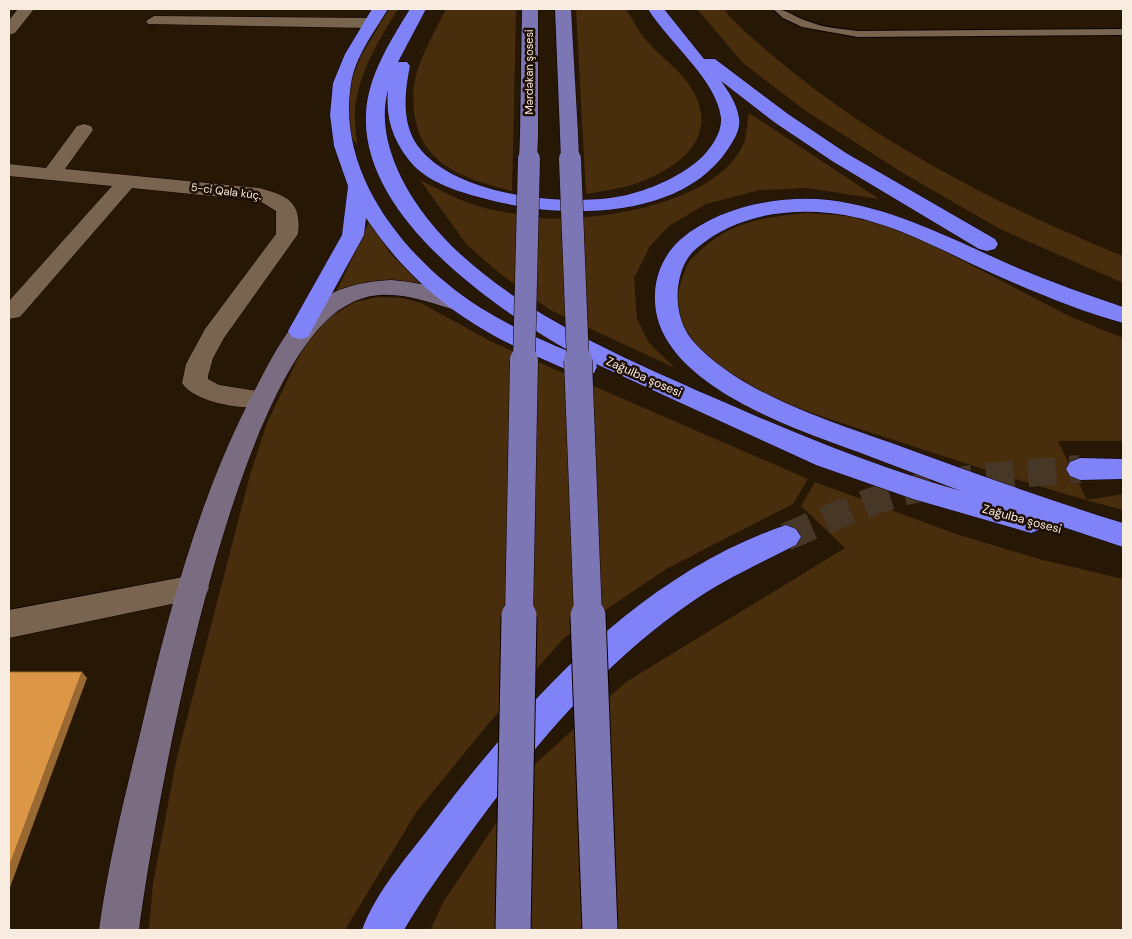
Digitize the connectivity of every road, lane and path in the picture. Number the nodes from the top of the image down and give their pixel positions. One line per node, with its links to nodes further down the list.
1 (530, 9): 31 (main road, Mərdəkan şosesi, bridge)
2 (563, 9): 32 (main road, bridge)
3 (656, 9): 9 (highway)
4 (778, 9): 8 (lane)
5 (416, 13): 9 (highway); 21 (highway, Zağulba şosesi)
6 (376, 16): 7 (street); 14 (highway)
7 (154, 21)
8 (1123, 32)
9 (676, 34): 16 (highway)
10 (84, 130): 12 (street)
11 (9, 170): 12 (street, 5-ci Qala küç.)
12 (52, 173): 13 (street, 5-ci Qala küç.)
13 (127, 181): 17 (street); 20 (street, 5-ci Qala küç.)
14 (358, 187): 15 (highway); 19 (highway)
15 (458, 303): 19 (street); 21 (highway)
16 (1123, 306)
17 (12, 312)
18 (1123, 315): 24 (highway)
19 (300, 332): 20 (street)
20 (261, 399): 27 (street)
21 (797, 446): 26 (highway, Zağulba şosesi)
22 (1080, 469): 23 (highway)
23 (1123, 469)
24 (1123, 535)
25 (786, 537): 30 (highway)
26 (1123, 544)
27 (194, 588): 28 (street); 29 (street)
28 (9, 624)
29 (119, 930)
30 (382, 930)
31 (513, 930)
32 (600, 930)

